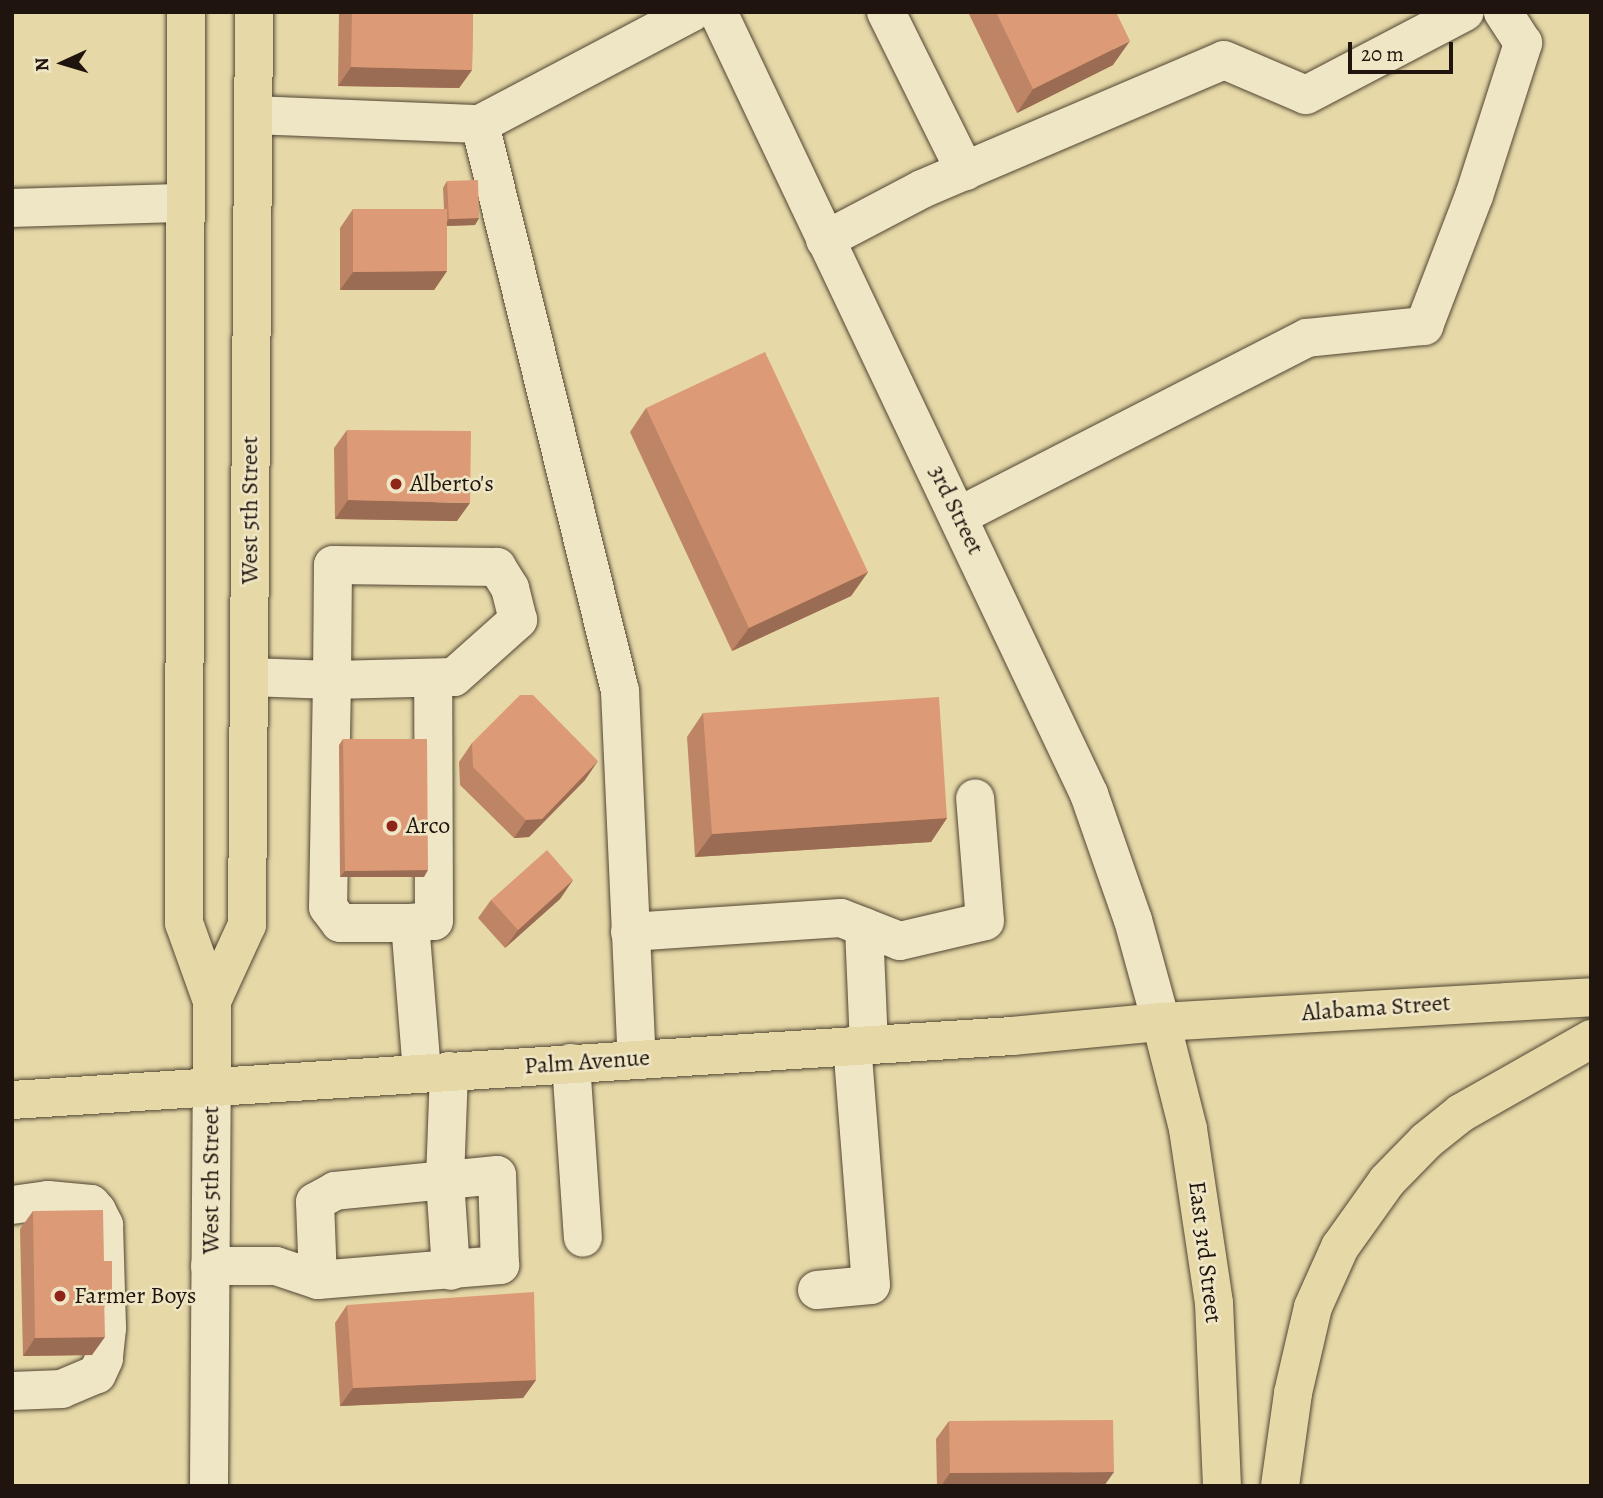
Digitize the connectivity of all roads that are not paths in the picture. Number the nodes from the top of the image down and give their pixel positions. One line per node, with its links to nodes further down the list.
1 (186, 12): 11 (main road, West 5th Street)
2 (254, 12): 8 (main road, West 5th Street)
3 (692, 12): 9 (street)
4 (718, 12): 13 (street, 3rd Street)
5 (887, 12): 10 (street)
6 (1465, 12): 10 (street)
7 (1503, 12): 14 (street)
8 (253, 116): 9 (street); 15 (main road, West 5th Street)
9 (480, 124): 21 (street)
10 (965, 172): 13 (street)
11 (185, 203): 12 (street); 23 (main road, West 5th Street)
12 (12, 208)
13 (824, 240): 14 (street, 3rd Street)
14 (959, 516): 24 (street, 3rd Street)
15 (249, 677): 17 (street); 23 (main road, West 5th Street)
16 (433, 678): 17 (street); 17 (street); 19 (street)
17 (332, 680): 19 (street)
18 (975, 798): 20 (street)
19 (410, 923): 29 (street)
20 (864, 927): 21 (street); 26 (street)
21 (630, 932): 27 (street)
22 (1591, 997): 24 (main road, Alabama Street)
23 (212, 1001): 30 (main road, West 5th Street)
24 (1161, 1022): 26 (main road, Palm Avenue); 41 (main road, East 3rd Street)
25 (1591, 1039): 42 (main road)
26 (861, 1045): 27 (main road, Palm Avenue); 38 (street)
27 (637, 1059): 28 (main road, Palm Avenue)
28 (571, 1063): 29 (main road, Palm Avenue); 34 (street)
29 (436, 1072): 30 (main road, Palm Avenue); 32 (street)
30 (212, 1086): 31 (main road, Palm Avenue); 35 (street, West 5th Street)
31 (12, 1100)
32 (445, 1180): 36 (street); 36 (street); 37 (street)
33 (12, 1205): 39 (street)
34 (583, 1238)
35 (210, 1266): 37 (street); 40 (street, West 5th Street)
36 (451, 1271): 37 (street)
37 (317, 1279)
38 (817, 1290)
39 (12, 1391)
40 (209, 1486)
41 (1223, 1486)
42 (1280, 1486)

